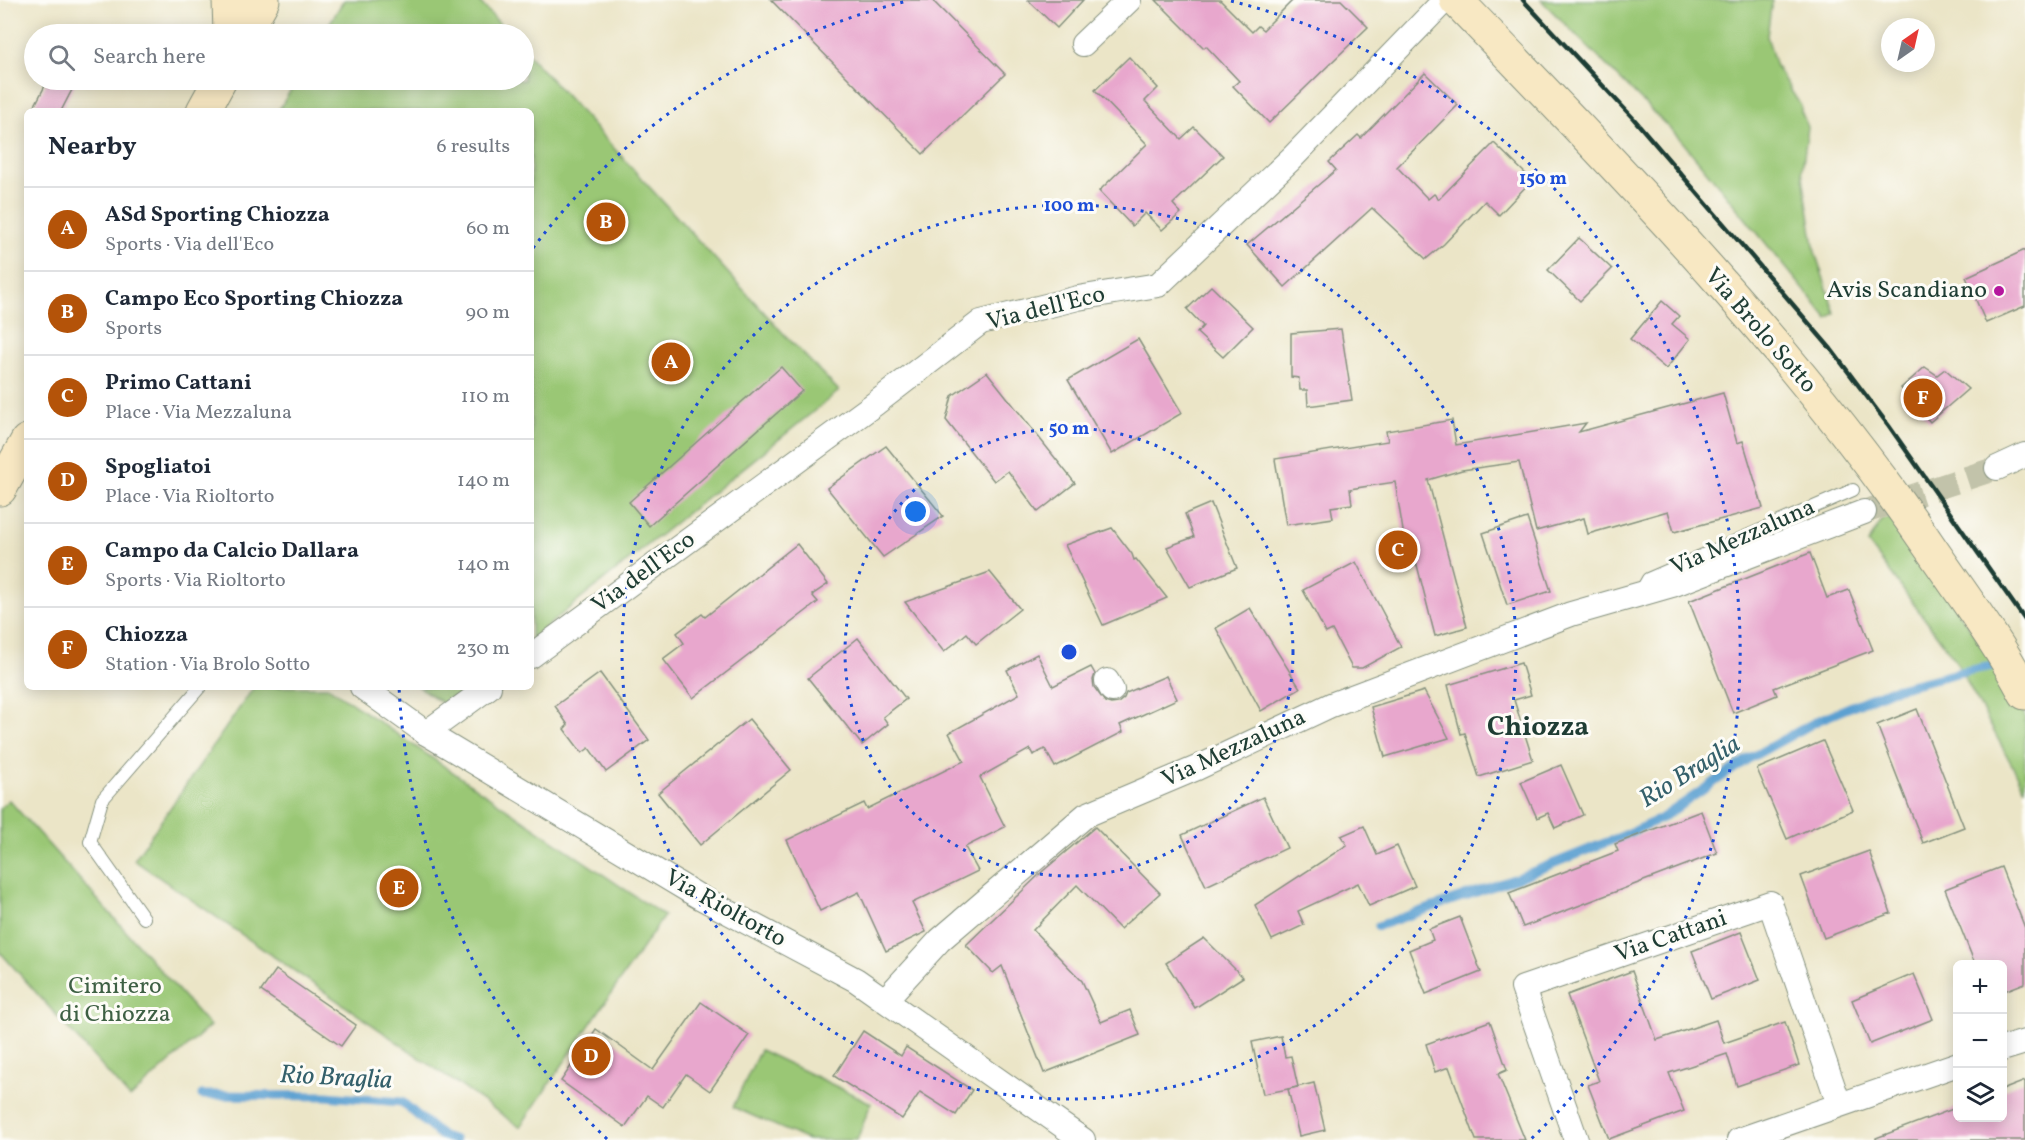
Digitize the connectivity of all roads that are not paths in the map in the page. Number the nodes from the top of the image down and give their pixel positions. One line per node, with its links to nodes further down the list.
1 (229, 0): 6 (main road)
2 (262, 0): 7 (main road)
3 (1129, 0): 8 (street)
4 (1445, 0): 18 (street, Via dell'Eco)
5 (1456, 0): 19 (main road, Via Brolo Sotto)
6 (230, 24)
7 (249, 24)
8 (1083, 44)
9 (215, 90): 10 (main road)
10 (205, 108)
11 (24, 446): 14 (main road)
12 (2025, 455): 13 (street)
13 (1997, 468)
14 (0, 489)
15 (1853, 490): 17 (lane, Via Mezzaluna)
16 (1864, 512): 17 (street, Via Mezzaluna)
17 (1640, 594): 25 (street, Via Mezzaluna)
18 (534, 654)
19 (2022, 687)
20 (197, 690): 24 (lane)
21 (366, 690): 23 (street, Via Rioltorto)
22 (485, 690): 23 (street)
23 (426, 733): 25 (street, Via Rioltorto)
24 (144, 918)
25 (885, 999): 30 (street, Via Rioltorto)
26 (2025, 1042): 27 (street)
27 (2007, 1047)
28 (1953, 1066): 29 (street)
29 (1839, 1104): 31 (street, Via Cattani); 32 (street)
30 (1083, 1140)
31 (1576, 1140)
32 (1739, 1140)

